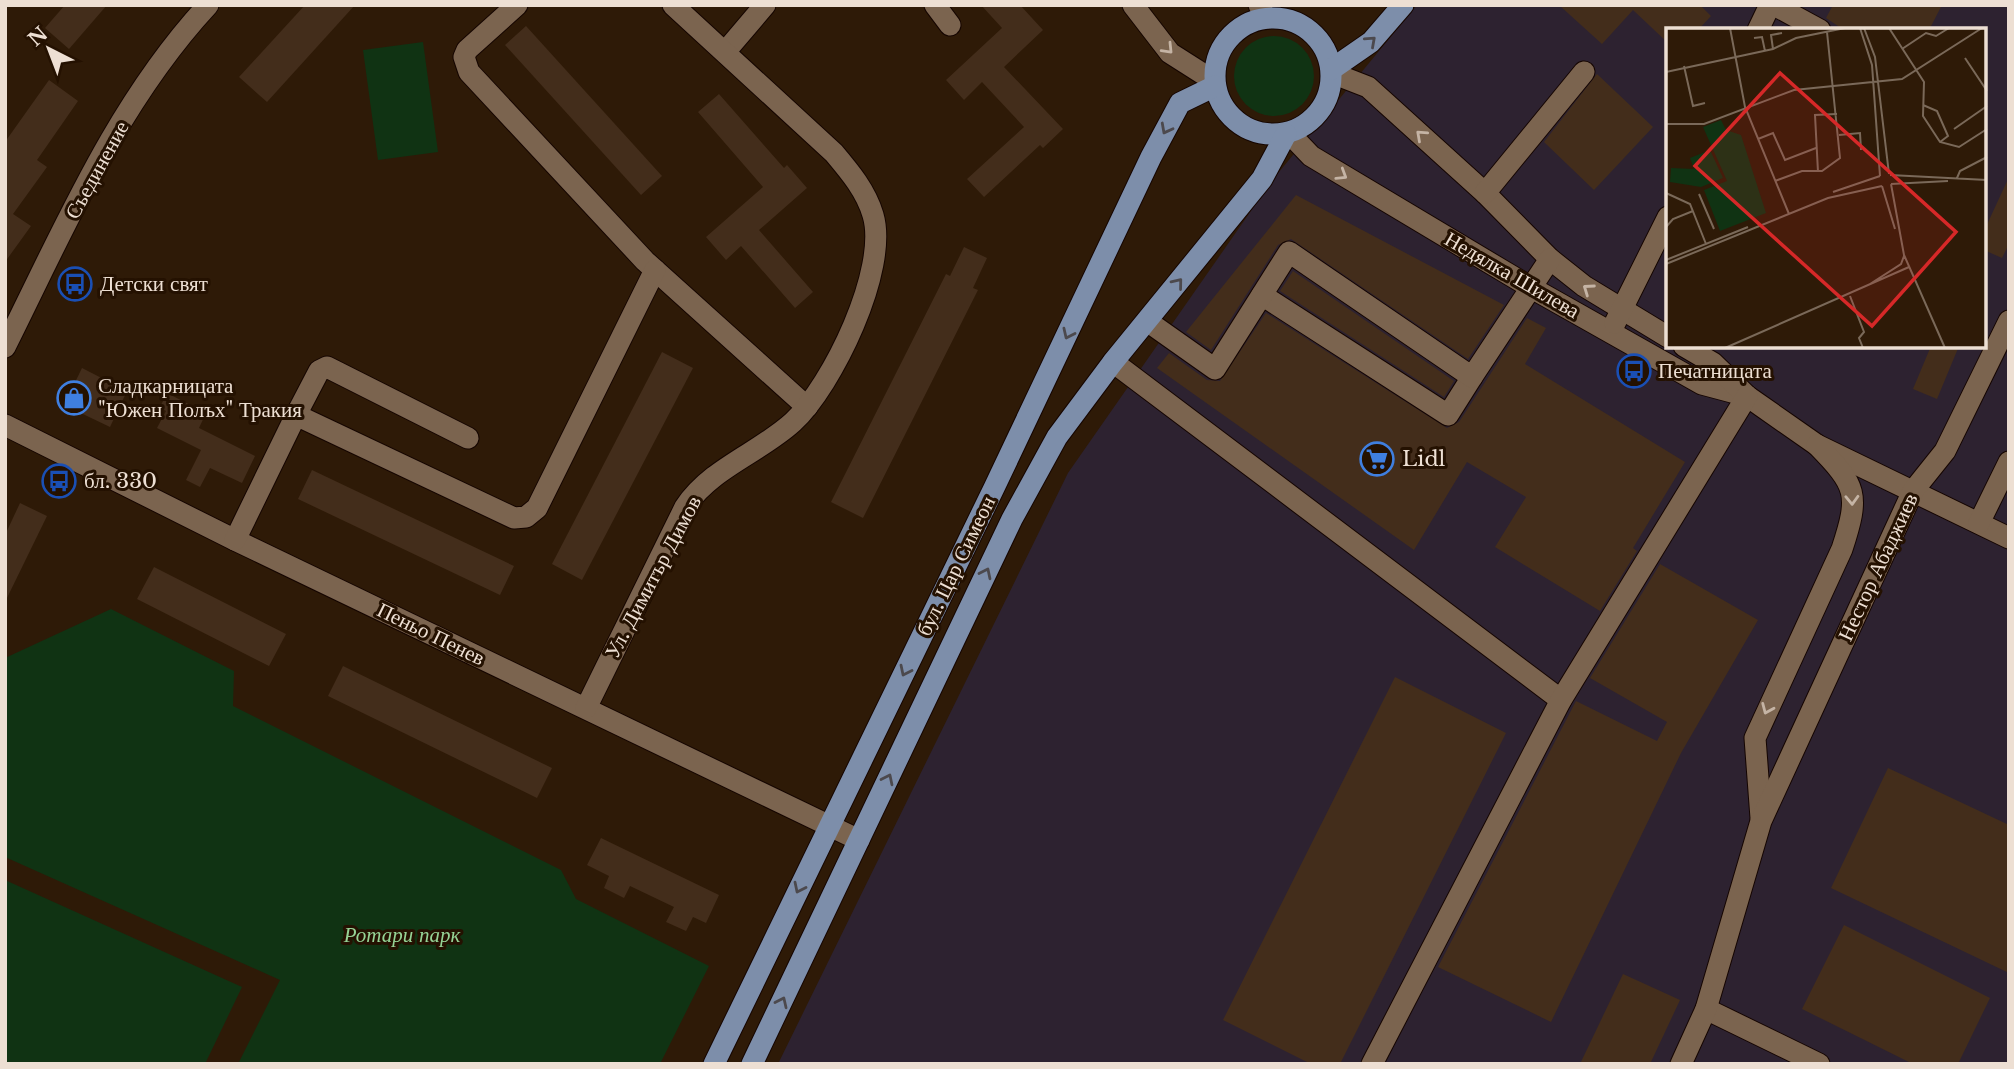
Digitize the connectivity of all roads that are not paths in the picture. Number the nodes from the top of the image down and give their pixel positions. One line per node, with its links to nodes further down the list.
1 (208, 5): 29 (street, Съединение)
2 (517, 5): 21 (street)
3 (673, 5): 13 (street, Ул. Димитър Димов)
4 (765, 5): 13 (street)
5 (935, 5): 10 (street)
6 (1133, 5): 16 (street, one-way to 16)
7 (1403, 5): 14 (main road, one-way to 7)
8 (1772, 5): 11 (street); 12 (street)
9 (1267, 11): 14 (main road); 16 (main road)
10 (950, 24)
11 (1759, 28)
12 (1816, 28)
13 (725, 52): 34 (street, Ул. Димитър Димов)
14 (1332, 71): 17 (main road); 18 (street, Недялка Шилева, one-way to 14)
15 (1584, 72): 18 (street)
16 (1215, 83): 17 (main road); 47 (main road, бул. Цар Симеон, one-way to 47)
17 (1288, 133): 22 (street, Недялка Шилева, one-way to 22); 25 (main road, бул. Цар Симеон, one-way to 17)
18 (1485, 192): 20 (street, Недялка Шилева)
19 (1666, 220): 24 (street)
20 (1550, 260): 22 (street); 24 (street, Недялка Шилева, one-way to 20)
21 (655, 270): 34 (street); 35 (street)
22 (1530, 287): 27 (street, Недялка Шилева); 32 (street)
23 (1262, 295): 25 (street); 32 (street); 32 (street)
24 (1622, 311): 27 (street); 28 (street, Недялка Шилева)
25 (1147, 321): 31 (main road, бул. Цар Симеон)
26 (2009, 321): 40 (street, Нестор Абаджиев)
27 (1611, 331): 33 (street, Недялка Шилева)
28 (1666, 336)
29 (5, 347)
30 (1687, 348): 33 (street, Недялка Шилева)
31 (1113, 362): 44 (street); 48 (main road, бул. Цар Симеон, one-way to 31)
32 (1472, 377)
33 (1747, 396): 38 (street, Недялка Шилева); 44 (street)
34 (807, 407): 45 (street, Ул. Димитър Димов)
35 (296, 415): 37 (street); 43 (street)
36 (5, 425): 43 (street, Пеньо Пенев)
37 (468, 438)
38 (1817, 445): 40 (street, Недялка Шилева); 46 (street, Нестор Абаджиев, one-way to 46)
39 (2009, 462): 41 (street)
40 (1913, 491): 41 (street, Недялка Шилева); 46 (street, Нестор Абаджиев)
41 (1979, 523): 42 (street, Недялка Шилева)
42 (2009, 538)
43 (234, 540): 45 (street, Пеньо Пенев)
44 (1561, 700): 52 (street)
45 (586, 708): 47 (street, Пеньо Пенев)
46 (1761, 821): 49 (street, Нестор Абаджиев)
47 (829, 827): 48 (street, Пеньо Пенев); 50 (main road, бул. Цар Симеон, one-way to 50)
48 (859, 840): 51 (main road, бул. Цар Симеон, one-way to 48)
49 (1706, 1009): 53 (street, Нестор Абаджиев); 54 (street)
50 (714, 1064)
51 (752, 1064)
52 (1372, 1064)
53 (1681, 1064)
54 (1819, 1064)

